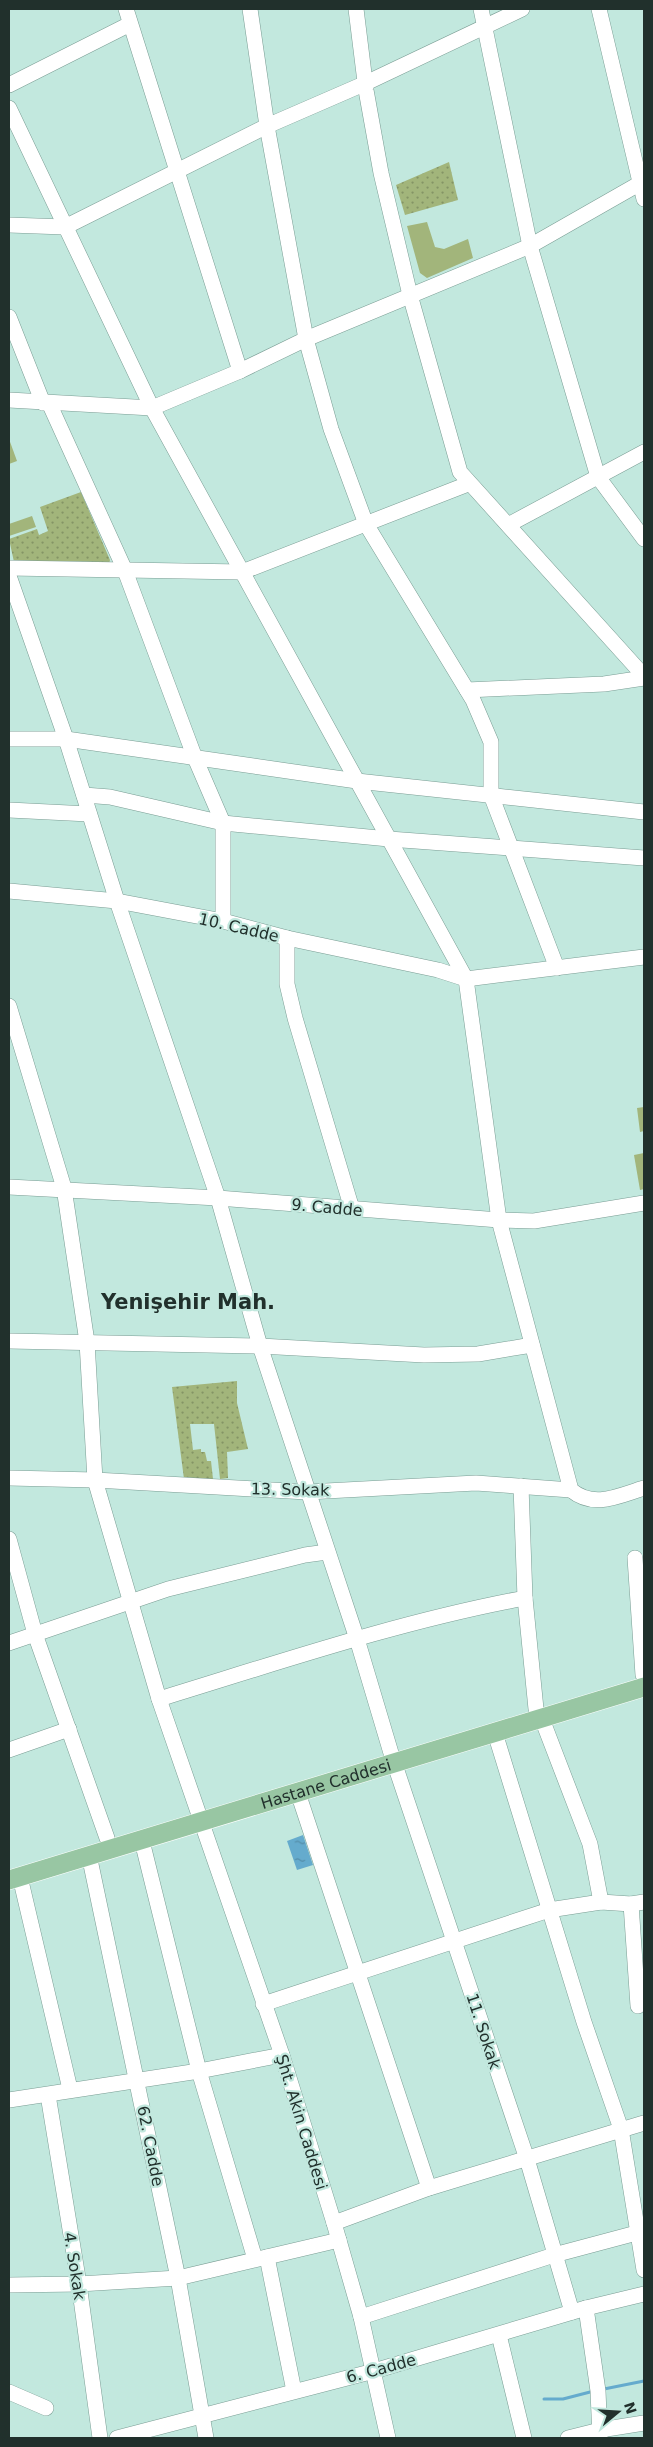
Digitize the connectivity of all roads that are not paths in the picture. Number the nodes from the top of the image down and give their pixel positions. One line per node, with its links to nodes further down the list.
1 (126, 9): 7 (street)
2 (250, 9): 12 (street)
3 (356, 9): 9 (street)
4 (481, 9): 8 (street)
5 (522, 9): 8 (street)
6 (600, 9): 14 (street)
7 (130, 24): 10 (street); 13 (street)
8 (483, 27): 9 (street); 18 (street)
9 (366, 83): 12 (street); 19 (street)
10 (9, 85)
11 (9, 108): 17 (street)
12 (268, 126): 13 (street); 21 (street)
13 (177, 173): 17 (street); 22 (street)
14 (642, 183): 15 (street); 18 (street)
15 (644, 199)
16 (9, 225): 17 (street)
17 (65, 227): 25 (street)
18 (530, 246): 19 (street); 27 (street)
19 (410, 295): 21 (street); 28 (street)
20 (9, 317): 24 (street)
21 (306, 339): 22 (street); 29 (street)
22 (240, 371): 25 (street)
23 (9, 400): 24 (street)
24 (46, 403): 25 (street); 33 (street)
25 (152, 408): 34 (street)
26 (644, 452): 27 (street)
27 (598, 477): 30 (street); 31 (street)
28 (468, 484): 29 (street); 30 (street)
29 (366, 524): 34 (street); 37 (street)
30 (508, 525): 36 (street)
31 (644, 539)
32 (9, 568): 33 (street)
33 (124, 568): 34 (street); 40 (street)
34 (242, 572): 41 (street)
35 (9, 576): 39 (street, 11. Sokak)
36 (644, 677): 37 (street)
37 (468, 690): 43 (street)
38 (9, 739): 39 (street)
39 (66, 739): 40 (street); 42 (street, 11. Sokak)
40 (195, 758): 41 (street); 47 (street)
41 (357, 781): 43 (street); 48 (street)
42 (84, 795): 46 (street, 11. Sokak); 47 (street)
43 (491, 795): 45 (street); 49 (street)
44 (9, 810): 46 (street)
45 (644, 812)
46 (89, 814): 52 (street, 11. Sokak)
47 (224, 824): 48 (street); 53 (street)
48 (389, 840): 49 (street); 57 (street)
49 (512, 849): 50 (street); 56 (street)
50 (644, 858)
51 (9, 891): 52 (street, 10. Cadde)
52 (116, 901): 53 (street, 10. Cadde); 61 (street, 11. Sokak)
53 (223, 921): 54 (street, 10. Cadde)
54 (288, 938): 57 (street, 10. Cadde); 63 (street)
55 (644, 957): 56 (street)
56 (557, 968): 57 (street)
57 (466, 979): 64 (street)
58 (9, 1006): 60 (street, Şht. Akin Caddesi)
59 (9, 1187): 60 (street, 9. Cadde)
60 (64, 1188): 61 (street, 9. Cadde); 66 (street, Şht. Akin Caddesi)
61 (218, 1198): 63 (street, 9. Cadde); 68 (street, 11. Sokak)
62 (644, 1203): 64 (street, 9. Cadde)
63 (352, 1210): 64 (street, 9. Cadde)
64 (499, 1220): 67 (street)
65 (9, 1341): 66 (street)
66 (87, 1342): 68 (street); 70 (street, Şht. Akin Caddesi)
67 (532, 1345): 68 (street); 73 (street)
68 (260, 1346): 74 (street, 11. Sokak)
69 (9, 1478): 70 (street, 13. Sokak)
70 (96, 1480): 74 (street, 13. Sokak); 80 (street, Şht. Akin Caddesi)
71 (521, 1486): 73 (street, 13. Sokak); 74 (street, 13. Sokak); 79 (street)
72 (644, 1488): 73 (street, 13. Sokak)
73 (571, 1490)
74 (307, 1492): 76 (street, 11. Sokak)
75 (9, 1539): 78 (street)
76 (327, 1552): 80 (street); 82 (street, 11. Sokak)
77 (635, 1558): 84 (street)
78 (15, 1585): 81 (street)
79 (525, 1598): 82 (street); 86 (street)
80 (131, 1602): 81 (street); 85 (street, Şht. Akin Caddesi)
81 (36, 1634): 83 (street); 87 (street)
82 (357, 1638): 85 (street); 90 (street, 11. Sokak)
83 (9, 1643)
84 (644, 1679): 86 (main road, Hastane Caddesi)
85 (159, 1698): 92 (street, Şht. Akin Caddesi)
86 (539, 1714): 88 (main road, Hastane Caddesi); 90 (main road, Hastane Caddesi); 97 (street)
87 (69, 1729): 89 (street); 93 (street)
88 (494, 1733): 90 (main road, Hastane Caddesi); 99 (street)
89 (9, 1750)
90 (392, 1758): 91 (main road, Hastane Caddesi); 92 (main road, Hastane Caddesi); 100 (street, 11. Sokak)
91 (298, 1793): 92 (main road, Hastane Caddesi); 101 (street)
92 (198, 1817): 93 (main road, Hastane Caddesi); 94 (main road, Hastane Caddesi); 102 (street, Şht. Akin Caddesi)
93 (107, 1838): 96 (main road, Hastane Caddesi)
94 (142, 1841): 95 (main road, Hastane Caddesi); 105 (street)
95 (89, 1855): 96 (main road, Hastane Caddesi); 106 (street, 62. Cadde)
96 (12, 1875): 107 (street)
97 (601, 1902): 98 (street); 99 (street)
98 (638, 1903): 103 (street)
99 (549, 1910): 100 (street); 111 (street)
100 (454, 1941): 101 (street); 112 (street, 11. Sokak)
101 (359, 1973): 102 (street); 113 (street)
102 (263, 2004): 104 (street, Şht. Akin Caddesi)
103 (638, 2006)
104 (282, 2055): 105 (street); 114 (street, Şht. Akin Caddesi)
105 (200, 2071): 106 (street); 118 (street)
106 (138, 2080): 107 (street); 120 (street, 62. Cadde)
107 (70, 2090): 108 (street)
108 (48, 2095): 109 (street); 121 (street, 4. Sokak)
109 (9, 2100)
110 (644, 2123): 111 (street)
111 (621, 2129): 112 (street); 115 (street)
112 (527, 2159): 113 (street); 117 (street, 11. Sokak)
113 (429, 2188): 114 (street)
114 (334, 2223): 116 (street, Şht. Akin Caddesi)
115 (642, 2231): 117 (street); 119 (street)
116 (339, 2240): 118 (street); 125 (street, Şht. Akin Caddesi)
117 (554, 2255): 124 (street, 11. Sokak); 125 (street)
118 (261, 2258): 120 (street); 128 (street)
119 (644, 2270)
120 (178, 2278): 121 (street); 131 (street, 62. Cadde)
121 (78, 2284): 122 (street); 134 (street, 4. Sokak)
122 (9, 2285)
123 (644, 2294): 124 (street, 6. Cadde)
124 (579, 2310): 126 (street, 6. Cadde); 133 (street, 11. Sokak)
125 (361, 2317): 127 (street, Şht. Akin Caddesi)
126 (499, 2336): 127 (street, 6. Cadde); 138 (street)
127 (374, 2371): 128 (street, 6. Cadde); 137 (street, Şht. Akin Caddesi)
128 (294, 2391): 131 (street, 6. Cadde)
129 (9, 2392): 130 (street)
130 (46, 2408)
131 (201, 2416): 135 (street, 6. Cadde); 136 (street, 62. Cadde)
132 (644, 2423): 133 (street)
133 (600, 2434): 139 (street)
134 (100, 2438)
135 (117, 2438)
136 (206, 2438)
137 (388, 2438)
138 (524, 2438)
139 (568, 2438)

